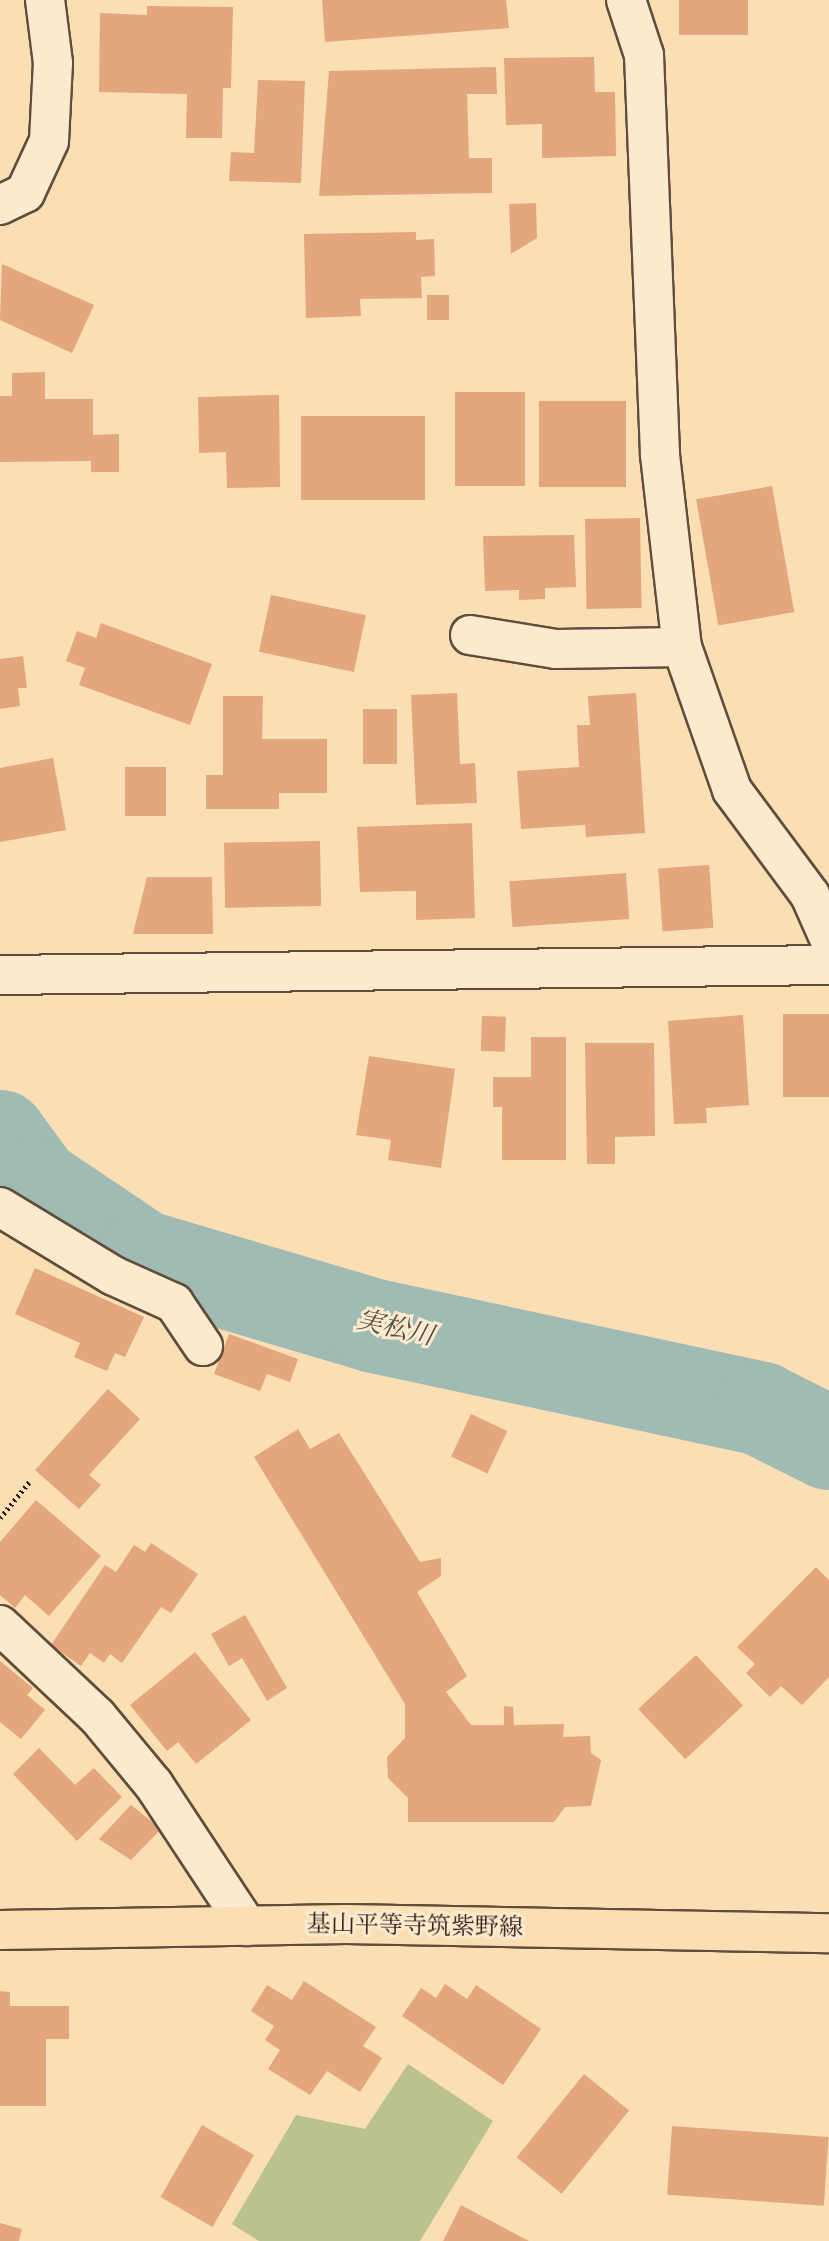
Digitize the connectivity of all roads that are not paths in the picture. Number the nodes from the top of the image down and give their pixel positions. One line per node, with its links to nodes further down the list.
1 (45, 0): 3 (street)
2 (626, 0): 5 (street)
3 (0, 205)
4 (470, 635): 5 (street)
5 (682, 647): 6 (street)
6 (829, 938)
7 (829, 965): 8 (street)
8 (0, 975)
9 (0, 1207): 10 (street)
10 (204, 1346)
11 (0, 1625): 12 (street)
12 (247, 1926): 13 (main road, 基山平等寺筑紫野線); 14 (main road, 基山平等寺筑紫野線)
13 (0, 1930)
14 (829, 1933)

